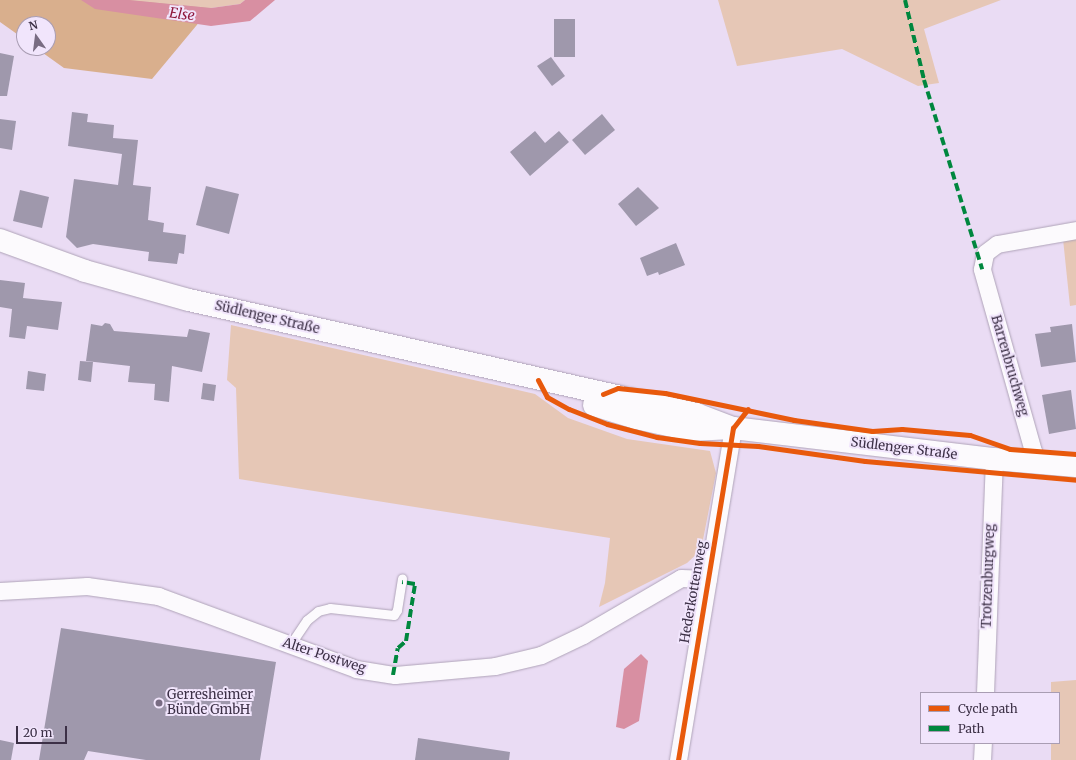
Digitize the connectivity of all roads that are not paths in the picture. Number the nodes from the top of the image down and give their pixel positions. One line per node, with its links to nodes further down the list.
1 (1076, 230): 5 (street, Barrenbruchweg)
2 (0, 240): 3 (main road, Südlenger Straße)
3 (733, 428): 4 (main road, Südlenger Straße); 8 (street, Hederkottenweg)
4 (994, 459): 5 (main road, Südlenger Straße); 11 (street, Trotzenburgweg)
5 (1032, 463): 6 (main road, Südlenger Straße)
6 (1076, 466)
7 (402, 578): 10 (lane)
8 (708, 579): 10 (street, Alter Postweg); 13 (street, Hederkottenweg)
9 (0, 591): 10 (street, Alter Postweg)
10 (290, 645)
11 (985, 692)
12 (983, 744): 14 (street)
13 (678, 760)
14 (982, 760)

